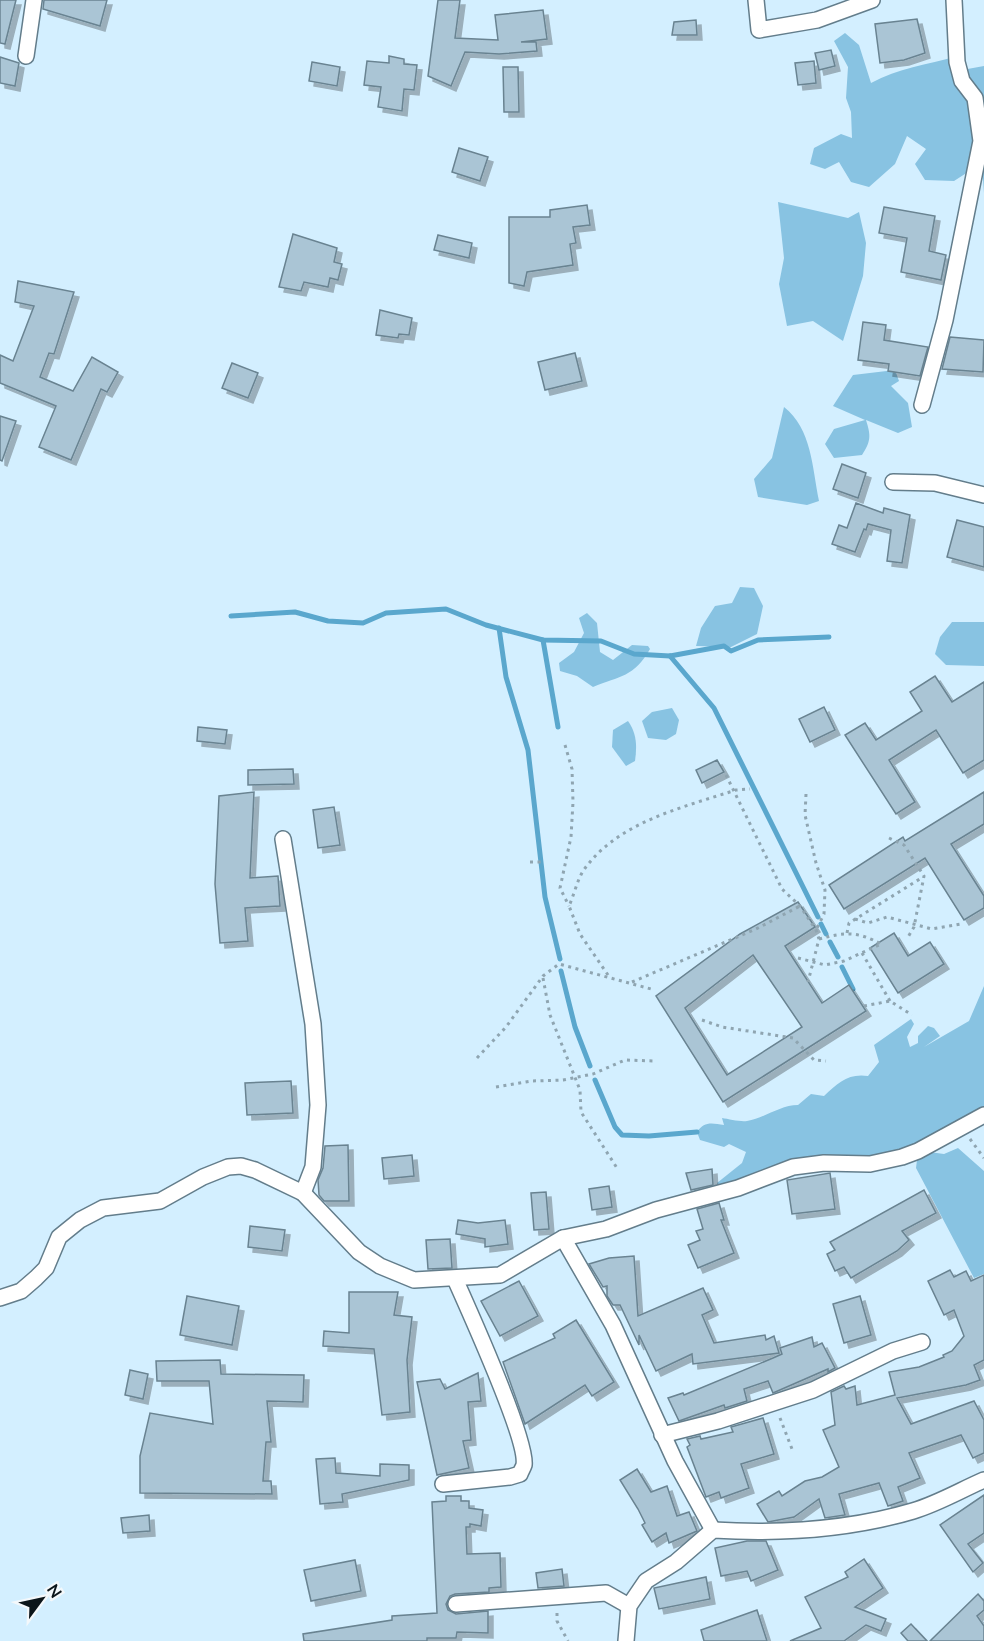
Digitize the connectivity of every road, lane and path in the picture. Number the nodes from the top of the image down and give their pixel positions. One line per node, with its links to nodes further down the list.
1 (34, 0): 5 (street)
2 (756, 0): 3 (street)
3 (872, 0)
4 (954, 0): 6 (street)
5 (26, 56)
6 (922, 405)
7 (893, 482): 8 (street)
8 (984, 495)
9 (565, 745): 19 (path)
10 (726, 776): 12 (path)
11 (750, 789): 12 (path)
12 (736, 790): 19 (path); 20 (path)
13 (806, 794): 24 (path)
14 (889, 838): 18 (path)
15 (283, 839): 49 (street)
16 (530, 862): 17 (path)
17 (545, 862)
18 (924, 876): 21 (path); 22 (path)
19 (569, 906): 31 (path)
20 (800, 906): 24 (path); 34 (path)
21 (855, 920): 22 (path); 25 (path)
22 (915, 922): 23 (path); 26 (path)
23 (961, 924)
24 (816, 930): 27 (path)
25 (848, 933): 27 (path); 28 (path)
26 (908, 937)
27 (819, 939): 30 (path)
28 (862, 953): 30 (path); 36 (path)
29 (798, 958): 30 (path)
30 (812, 961): 33 (path)
31 (608, 975): 32 (path); 34 (path)
32 (543, 976): 40 (path); 43 (path)
33 (808, 982)
34 (631, 983): 35 (path)
35 (651, 989)
36 (890, 1001): 37 (path); 38 (path)
37 (864, 1006)
38 (912, 1015)
39 (702, 1020): 42 (path)
40 (477, 1058)
41 (654, 1061): 43 (path)
42 (826, 1062)
43 (575, 1077): 44 (path); 48 (path)
44 (496, 1087)
45 (984, 1115): 46 (street)
46 (962, 1128): 47 (path); 50 (street)
47 (984, 1158)
48 (617, 1168)
49 (303, 1193): 51 (street); 52 (street)
50 (563, 1238): 51 (street); 55 (street)
51 (455, 1279): 58 (street)
52 (0, 1298)
53 (922, 1342): 54 (street)
54 (774, 1402): 55 (street); 56 (path)
55 (662, 1435): 59 (street)
56 (792, 1449)
57 (984, 1480): 59 (street)
58 (443, 1484)
59 (713, 1530): 62 (street)
60 (556, 1596): 61 (street); 62 (street); 63 (path)
61 (456, 1604)
62 (629, 1606): 64 (street)
63 (568, 1641)
64 (626, 1641)

